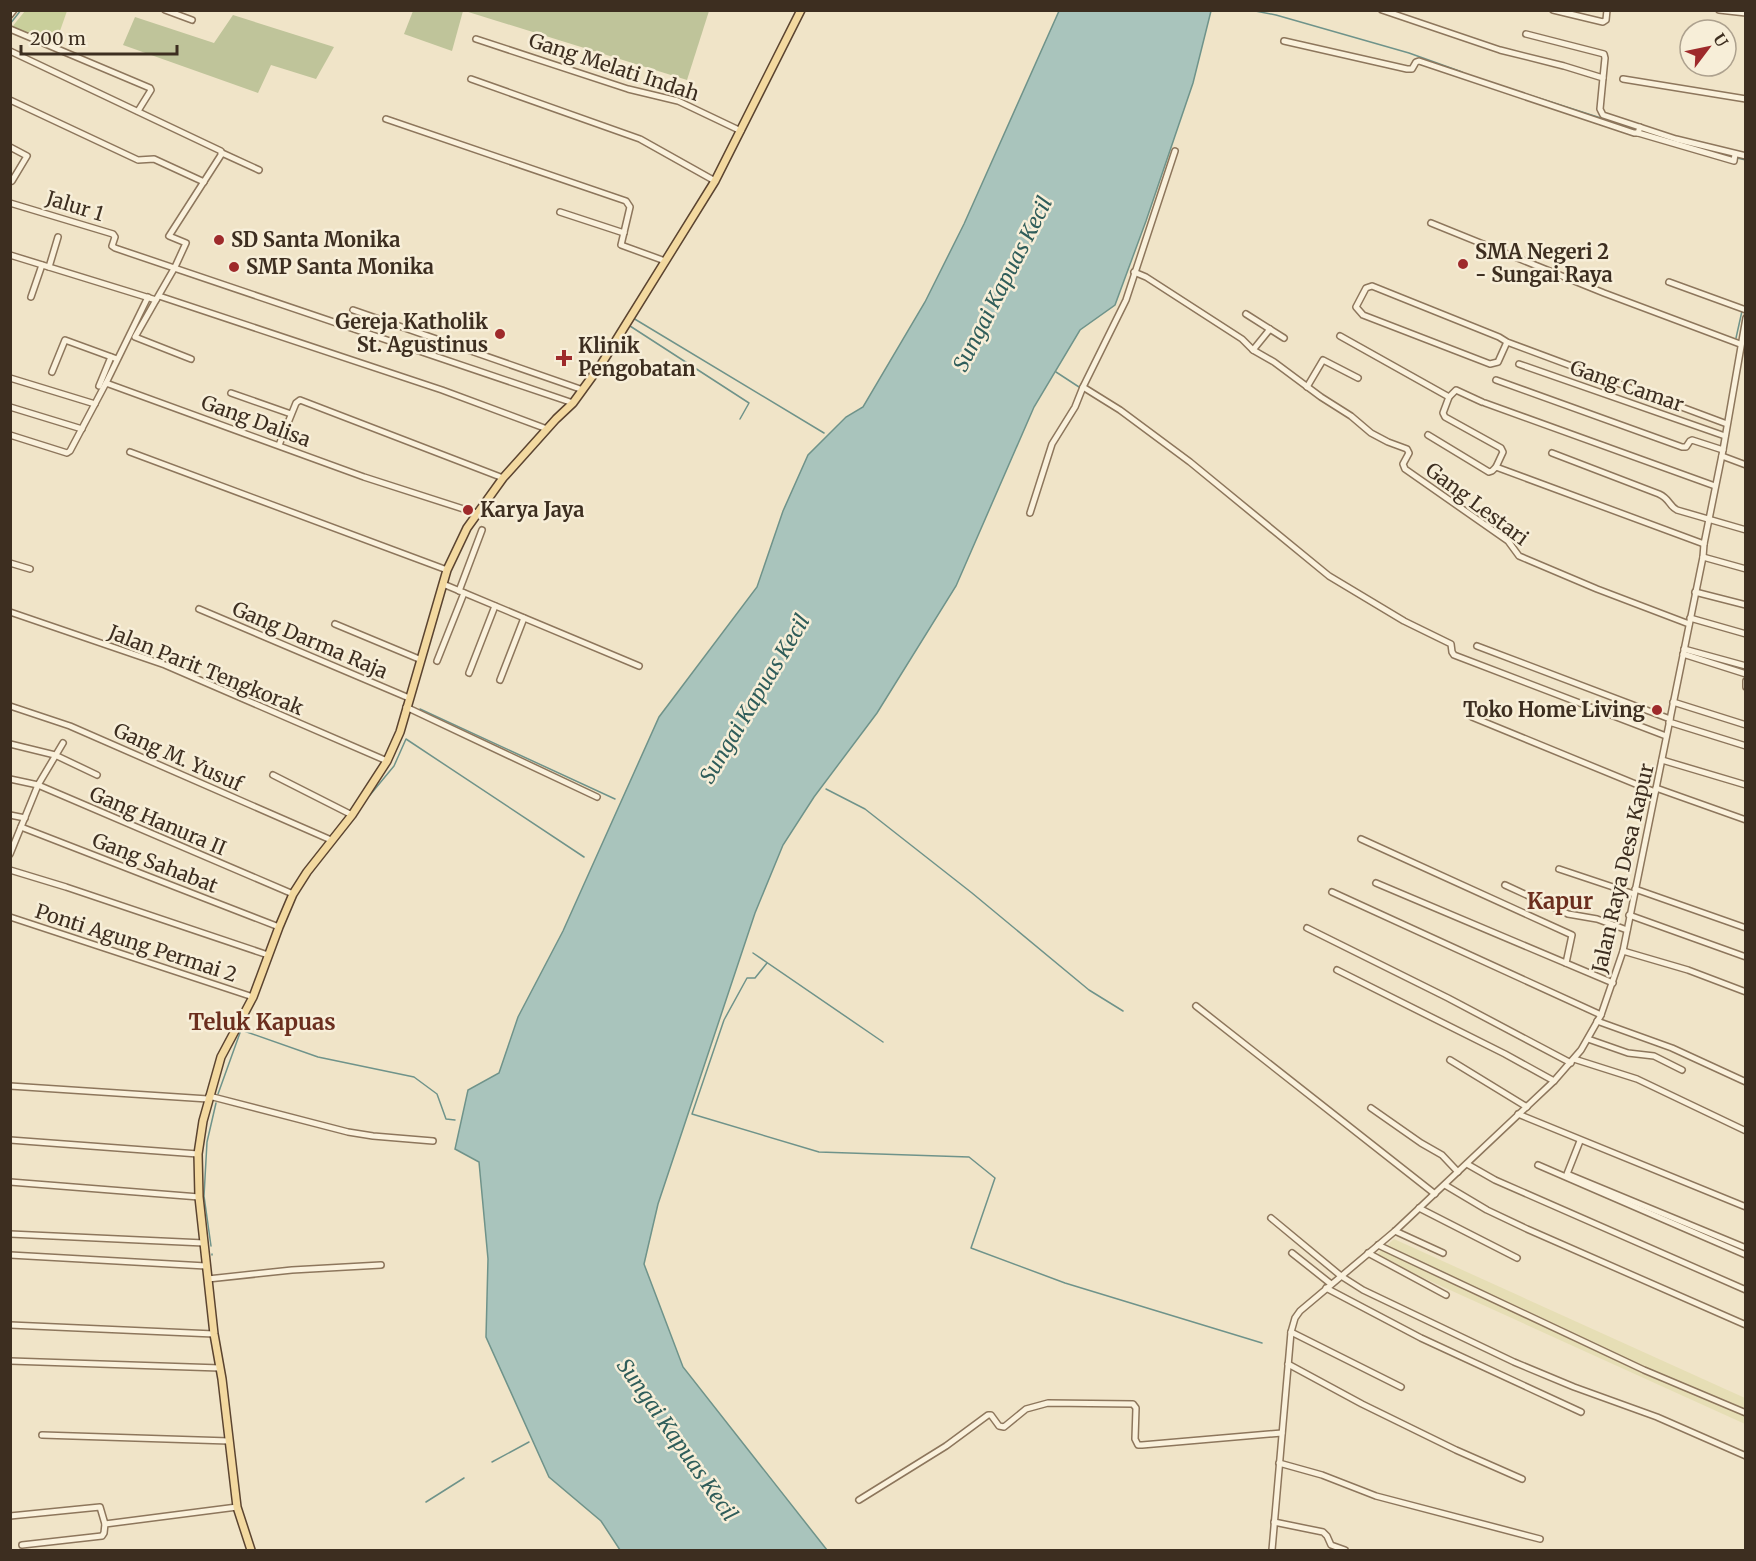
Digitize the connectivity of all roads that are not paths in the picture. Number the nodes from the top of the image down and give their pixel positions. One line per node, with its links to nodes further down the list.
1 (14, 10): 9 (street)
2 (165, 10): 10 (street)
3 (801, 10): 24 (main road)
4 (1382, 10): 16 (street)
5 (1553, 10): 6 (street)
6 (1607, 10)
7 (1719, 10): 8 (street)
8 (1746, 13)
9 (10, 15)
10 (192, 20)
11 (10, 29): 21 (street)
12 (1526, 34): 16 (street)
13 (476, 39): 24 (street, Gang Melati Indah)
14 (1284, 41): 23 (street)
15 (10, 51): 21 (street)
16 (1603, 78): 23 (street)
17 (471, 79): 31 (street)
18 (1623, 79): 19 (street)
19 (1746, 99)
20 (10, 100): 32 (street)
21 (138, 111): 27 (street)
22 (386, 119): 36 (street)
23 (1639, 130): 28 (street)
24 (741, 131): 31 (main road)
25 (10, 147): 30 (street)
26 (1175, 151): 43 (street)
27 (222, 153): 29 (street); 32 (street)
28 (1746, 156)
29 (259, 170)
30 (12, 181)
31 (715, 181): 39 (main road)
32 (204, 182): 42 (street)
33 (10, 203): 42 (street, Jalur 1)
34 (560, 212): 36 (street)
35 (1431, 223): 56 (street)
36 (624, 233): 39 (street)
37 (57, 237): 41 (street)
38 (10, 255): 40 (street)
39 (665, 261): 71 (main road)
40 (42, 265): 41 (street); 45 (street)
41 (49, 267): 46 (street)
42 (175, 267): 47 (street); 74 (street)
43 (1134, 272): 57 (street, Gang Lestari); 69 (street)
44 (1669, 282): 49 (street)
45 (31, 297)
46 (148, 297): 47 (street); 60 (street)
47 (158, 298): 61 (street); 80 (street)
48 (353, 310): 71 (street)
49 (1746, 310)
50 (1246, 314): 52 (street)
51 (1746, 318): 56 (street, Jalan Raya Desa Kapur)
52 (1270, 329): 54 (street); 57 (street)
53 (1340, 336): 73 (street)
54 (1284, 338)
55 (1507, 342): 55 (street); 78 (street)
56 (1740, 344): 58 (street, Jalan Raya Desa Kapur)
57 (1253, 350): 70 (street, Gang Lestari)
58 (1742, 354): 78 (street, Jalan Raya Desa Kapur)
59 (111, 357): 60 (street); 63 (street); 68 (street)
60 (117, 359): 67 (street)
61 (191, 359)
62 (1519, 364): 83 (street, Gang Camar)
63 (52, 372)
64 (10, 378): 75 (street)
65 (1358, 378): 70 (street)
66 (1496, 380): 87 (street)
67 (106, 383): 75 (street); 84 (street, Gang Dalisa)
68 (99, 387)
69 (1083, 387): 93 (street); 132 (street)
70 (1307, 387): 111 (street, Gang Lestari)
71 (583, 390): 74 (main road)
72 (231, 393): 77 (street)
73 (1449, 397): 89 (street); 91 (street)
74 (573, 403): 80 (main road)
75 (95, 404): 79 (street)
76 (10, 406): 79 (street)
77 (291, 414): 84 (street); 90 (street)
78 (1727, 424): 83 (street, Jalan Raya Desa Kapur)
79 (82, 429): 81 (street)
80 (547, 429): 90 (main road)
81 (10, 435)
82 (1428, 435): 89 (street)
83 (1725, 436): 87 (street, Jalan Raya Desa Kapur)
84 (279, 445): 92 (street, Gang Dalisa)
85 (130, 452): 102 (street)
86 (1552, 453): 94 (street)
87 (1722, 453): 88 (street); 91 (street, Jalan Raya Desa Kapur)
88 (1746, 465)
89 (1496, 467): 97 (street)
90 (503, 478): 92 (main road)
91 (1715, 486): 94 (street, Jalan Raya Desa Kapur)
92 (476, 513): 102 (main road)
93 (1030, 513)
94 (1709, 519): 96 (street); 97 (street, Jalan Raya Desa Kapur)
95 (482, 530): 104 (street)
96 (1746, 530)
97 (1704, 544): 98 (street, Jalan Raya Desa Kapur)
98 (1703, 556): 101 (street); 105 (street, Jalan Raya Desa Kapur)
99 (10, 563): 100 (street)
100 (30, 569)
101 (1746, 569)
102 (447, 570): 103 (main road)
103 (443, 584): 104 (street); 116 (main road)
104 (461, 592): 107 (street); 117 (street)
105 (1695, 592): 106 (street); 111 (street, Jalan Raya Desa Kapur)
106 (1746, 605)
107 (495, 606): 110 (street); 120 (street)
108 (199, 609): 125 (street, Gang Darma Raja)
109 (10, 612): 138 (street, Jalan Parit Tengkorak)
110 (524, 618): 118 (street); 122 (street)
111 (1690, 621): 113 (street); 115 (street, Jalan Raya Desa Kapur)
112 (335, 624): 116 (street)
113 (1746, 634)
114 (1477, 646): 130 (street)
115 (1684, 651): 119 (street); 121 (street); 126 (street, Jalan Raya Desa Kapur)
116 (419, 659): 125 (main road)
117 (437, 661)
118 (639, 666)
119 (1746, 666)
120 (469, 673)
121 (1746, 674)
122 (500, 680)
123 (1746, 681): 124 (street)
124 (1746, 687)
125 (409, 698): 128 (main road)
126 (1673, 702): 130 (street, Jalan Raya Desa Kapur); 131 (street)
127 (10, 706): 152 (street, Gang M. Yusuf)
128 (406, 707): 138 (main road); 145 (street)
129 (1472, 717): 144 (street)
130 (1670, 720): 132 (street, Jalan Raya Desa Kapur); 135 (street)
131 (1746, 725)
132 (1666, 736): 137 (street, Jalan Raya Desa Kapur)
133 (63, 742): 136 (street)
134 (10, 744): 136 (street)
135 (1746, 746)
136 (55, 755): 140 (street); 142 (street)
137 (1662, 760): 143 (street); 144 (street, Jalan Raya Desa Kapur)
138 (387, 761): 147 (main road)
139 (273, 774): 147 (street)
140 (97, 775)
141 (10, 779): 142 (street, Gang Hanura II)
142 (38, 785): 148 (street); 160 (street, Gang Hanura II)
143 (1746, 785)
144 (1656, 790): 149 (street); 158 (street, Jalan Raya Desa Kapur)
145 (597, 797)
146 (10, 815): 148 (street)
147 (352, 815): 152 (main road)
148 (25, 818): 150 (street)
149 (1746, 820)
150 (21, 827): 153 (street); 163 (street, Gang Sahabat)
151 (1361, 839): 170 (street)
152 (332, 840): 160 (main road)
153 (11, 850)
154 (1559, 869): 158 (street)
155 (10, 870): 168 (street)
156 (1377, 883): 170 (street)
157 (1505, 885): 166 (street)
158 (1635, 891): 161 (street, Jalan Raya Desa Kapur); 165 (street)
159 (1332, 892): 176 (street)
160 (293, 894): 163 (main road)
161 (1629, 915): 166 (street, Jalan Raya Desa Kapur); 169 (street)
162 (10, 917): 174 (street, Ponti Agung Permai 2)
163 (279, 927): 168 (main road)
164 (1307, 928): 180 (street)
165 (1746, 928)
166 (1627, 930): 167 (street, Jalan Raya Desa Kapur)
167 (1623, 951): 172 (street, Jalan Raya Desa Kapur); 173 (street)
168 (268, 955): 174 (main road)
169 (1746, 957)
170 (1566, 963): 172 (street)
171 (1337, 970): 182 (street)
172 (1613, 983): 176 (street, Jalan Raya Desa Kapur)
173 (1746, 992)
174 (253, 997): 185 (main road)
175 (1196, 1006): 199 (street)
176 (1601, 1015): 177 (street, Jalan Raya Desa Kapur)
177 (1597, 1021): 178 (street, Jalan Raya Desa Kapur); 183 (street)
178 (1588, 1039): 180 (street, Jalan Raya Desa Kapur); 181 (street)
179 (1450, 1060): 186 (street)
180 (1573, 1061): 182 (street, Jalan Raya Desa Kapur); 189 (street)
181 (1682, 1070)
182 (1554, 1081): 186 (street, Jalan Raya Desa Kapur)
183 (1746, 1082)
184 (10, 1086): 185 (street)
185 (209, 1098): 191 (street); 193 (main road)
186 (1527, 1107): 188 (street, Jalan Raya Desa Kapur)
187 (1371, 1108): 196 (street)
188 (1518, 1114): 192 (street); 194 (street, Jalan Raya Desa Kapur)
189 (1746, 1131)
190 (10, 1140): 193 (street)
191 (433, 1141)
192 (1580, 1141): 201 (street); 208 (street)
193 (198, 1154): 200 (main road)
194 (1467, 1164): 196 (street, Jalan Raya Desa Kapur); 220 (street)
195 (1538, 1165): 213 (street)
196 (1458, 1172): 198 (street, Jalan Raya Desa Kapur)
197 (10, 1182): 200 (street)
198 (1445, 1185): 199 (street, Jalan Raya Desa Kapur); 223 (street)
199 (1434, 1194): 202 (street, Jalan Raya Desa Kapur)
200 (199, 1197): 206 (main road)
201 (1746, 1207)
202 (1419, 1208): 204 (street, Jalan Raya Desa Kapur); 214 (street)
203 (1271, 1218): 217 (street)
204 (1395, 1231): 207 (street, Jalan Raya Desa Kapur); 211 (street)
205 (10, 1234): 206 (street)
206 (204, 1243): 216 (main road)
207 (1378, 1245): 210 (street, Jalan Raya Desa Kapur); 231 (street)
208 (1746, 1248)
209 (1292, 1253): 219 (street)
210 (1368, 1253): 217 (street, Jalan Raya Desa Kapur); 221 (street)
211 (1443, 1253)
212 (10, 1255): 216 (street)
213 (1746, 1255)
214 (1517, 1258)
215 (381, 1265): 218 (street)
216 (206, 1266): 218 (main road)
217 (1341, 1276): 219 (street, Jalan Raya Desa Kapur); 235 (street)
218 (208, 1279): 225 (main road)
219 (1328, 1286): 224 (street, Jalan Raya Desa Kapur); 230 (street)
220 (1746, 1290)
221 (1446, 1295)
222 (10, 1325): 225 (street)
223 (1746, 1325)
224 (1291, 1332): 227 (street, Jalan Raya Desa Kapur); 229 (street)
225 (214, 1334): 228 (main road)
226 (10, 1360): 228 (street)
227 (1288, 1364): 232 (street, Jalan Raya Desa Kapur); 237 (street)
228 (220, 1368): 234 (main road)
229 (1401, 1387)
230 (1581, 1413)
231 (1746, 1413)
232 (1282, 1433): 236 (street, Jalan Raya Desa Kapur); 238 (street)
233 (42, 1436): 234 (street)
234 (229, 1441): 239 (main road)
235 (1746, 1456)
236 (1279, 1463): 241 (street, Jalan Raya Desa Kapur); 243 (street)
237 (1522, 1479)
238 (860, 1500)
239 (237, 1507): 242 (street); 245 (main road)
240 (10, 1516): 242 (street)
241 (1274, 1522): 246 (street, Jalan Raya Desa Kapur); 247 (street)
242 (105, 1524): 244 (street)
243 (1540, 1539)
244 (22, 1545)
245 (251, 1551)
246 (1272, 1551)
247 (1345, 1551)

